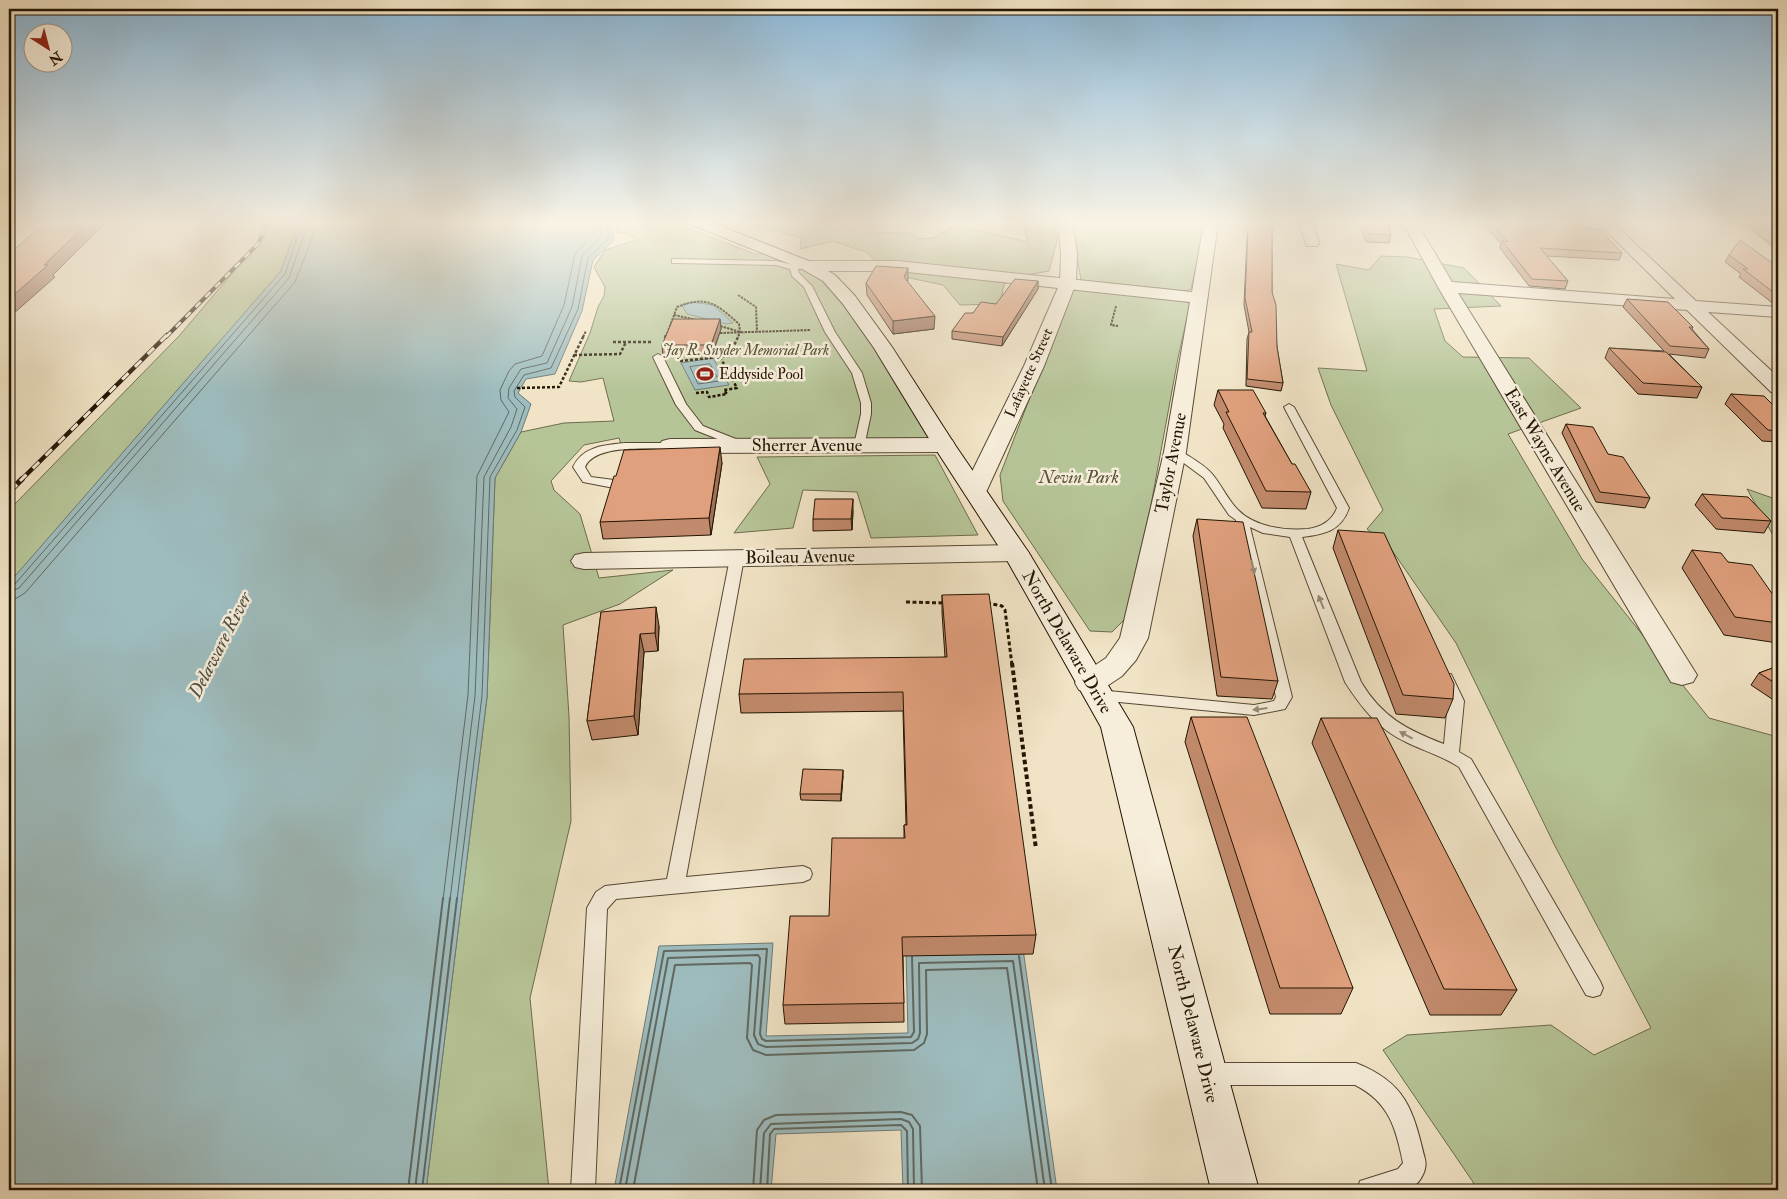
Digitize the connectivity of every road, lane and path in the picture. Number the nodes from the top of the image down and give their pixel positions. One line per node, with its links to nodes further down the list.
1 (800, 279): 17 (lane)
2 (830, 279): 34 (street, North Delaware Drive)
3 (1028, 279): 8 (street)
4 (1068, 279): 8 (street, Lafayette Street)
5 (1202, 279): 11 (street, Taylor Avenue)
6 (1441, 279): 9 (street, East Wayne Avenue)
7 (1662, 279): 12 (street)
8 (1068, 283): 11 (street); 39 (street, Lafayette Street)
9 (1446, 287): 12 (street); 51 (street, East Wayne Avenue)
10 (738, 295): 20 (path)
11 (1199, 298): 37 (street, Taylor Avenue)
12 (1690, 306): 13 (street); 30 (street)
13 (1778, 312)
14 (674, 315): 15 (path); 19 (path); 22 (path)
15 (701, 321)
16 (709, 323): 19 (path)
17 (829, 330): 20 (path); 33 (lane)
18 (586, 331): 25 (path)
19 (740, 332): 20 (path); 21 (path); 27 (path)
20 (757, 332)
21 (720, 333)
22 (664, 341): 24 (path); 26 (path)
23 (614, 342): 24 (path)
24 (626, 342): 25 (path)
25 (574, 355): 29 (path)
26 (658, 357): 36 (lane)
27 (720, 357): 28 (path); 31 (path)
28 (683, 369)
29 (517, 388)
30 (1778, 388)
31 (694, 394)
32 (1289, 407): 41 (lane)
33 (860, 445): 34 (street, Sherrer Avenue); 36 (street, Sherrer Avenue)
34 (944, 445): 39 (street, North Delaware Drive)
35 (670, 446): 36 (street, Sherrer Avenue); 38 (lane)
36 (745, 446)
37 (1175, 452): 40 (lane); 52 (street, Taylor Avenue)
38 (614, 484)
39 (975, 490): 44 (street, North Delaware Drive)
40 (1242, 520): 42 (lane); 52 (lane, one-way to 52)
41 (1321, 531): 42 (lane); 43 (lane)
42 (1295, 534): 53 (lane, one-way to 42)
43 (1339, 536)
44 (1016, 553): 45 (street, Boileau Avenue); 52 (street, North Delaware Drive)
45 (737, 558): 46 (street, Boileau Avenue); 56 (lane)
46 (584, 561)
47 (906, 602): 48 (path)
48 (955, 603)
49 (985, 603): 54 (path)
50 (1440, 664): 53 (lane)
51 (1682, 675)
52 (1094, 689): 58 (street, North Delaware Drive)
53 (1451, 752): 57 (lane)
54 (1036, 849)
55 (803, 874): 56 (lane)
56 (675, 885): 59 (lane)
57 (1593, 988)
58 (1206, 1074): 60 (street, North Delaware Drive); 61 (lane)
59 (583, 1190)
60 (1235, 1190)
61 (1369, 1190)

